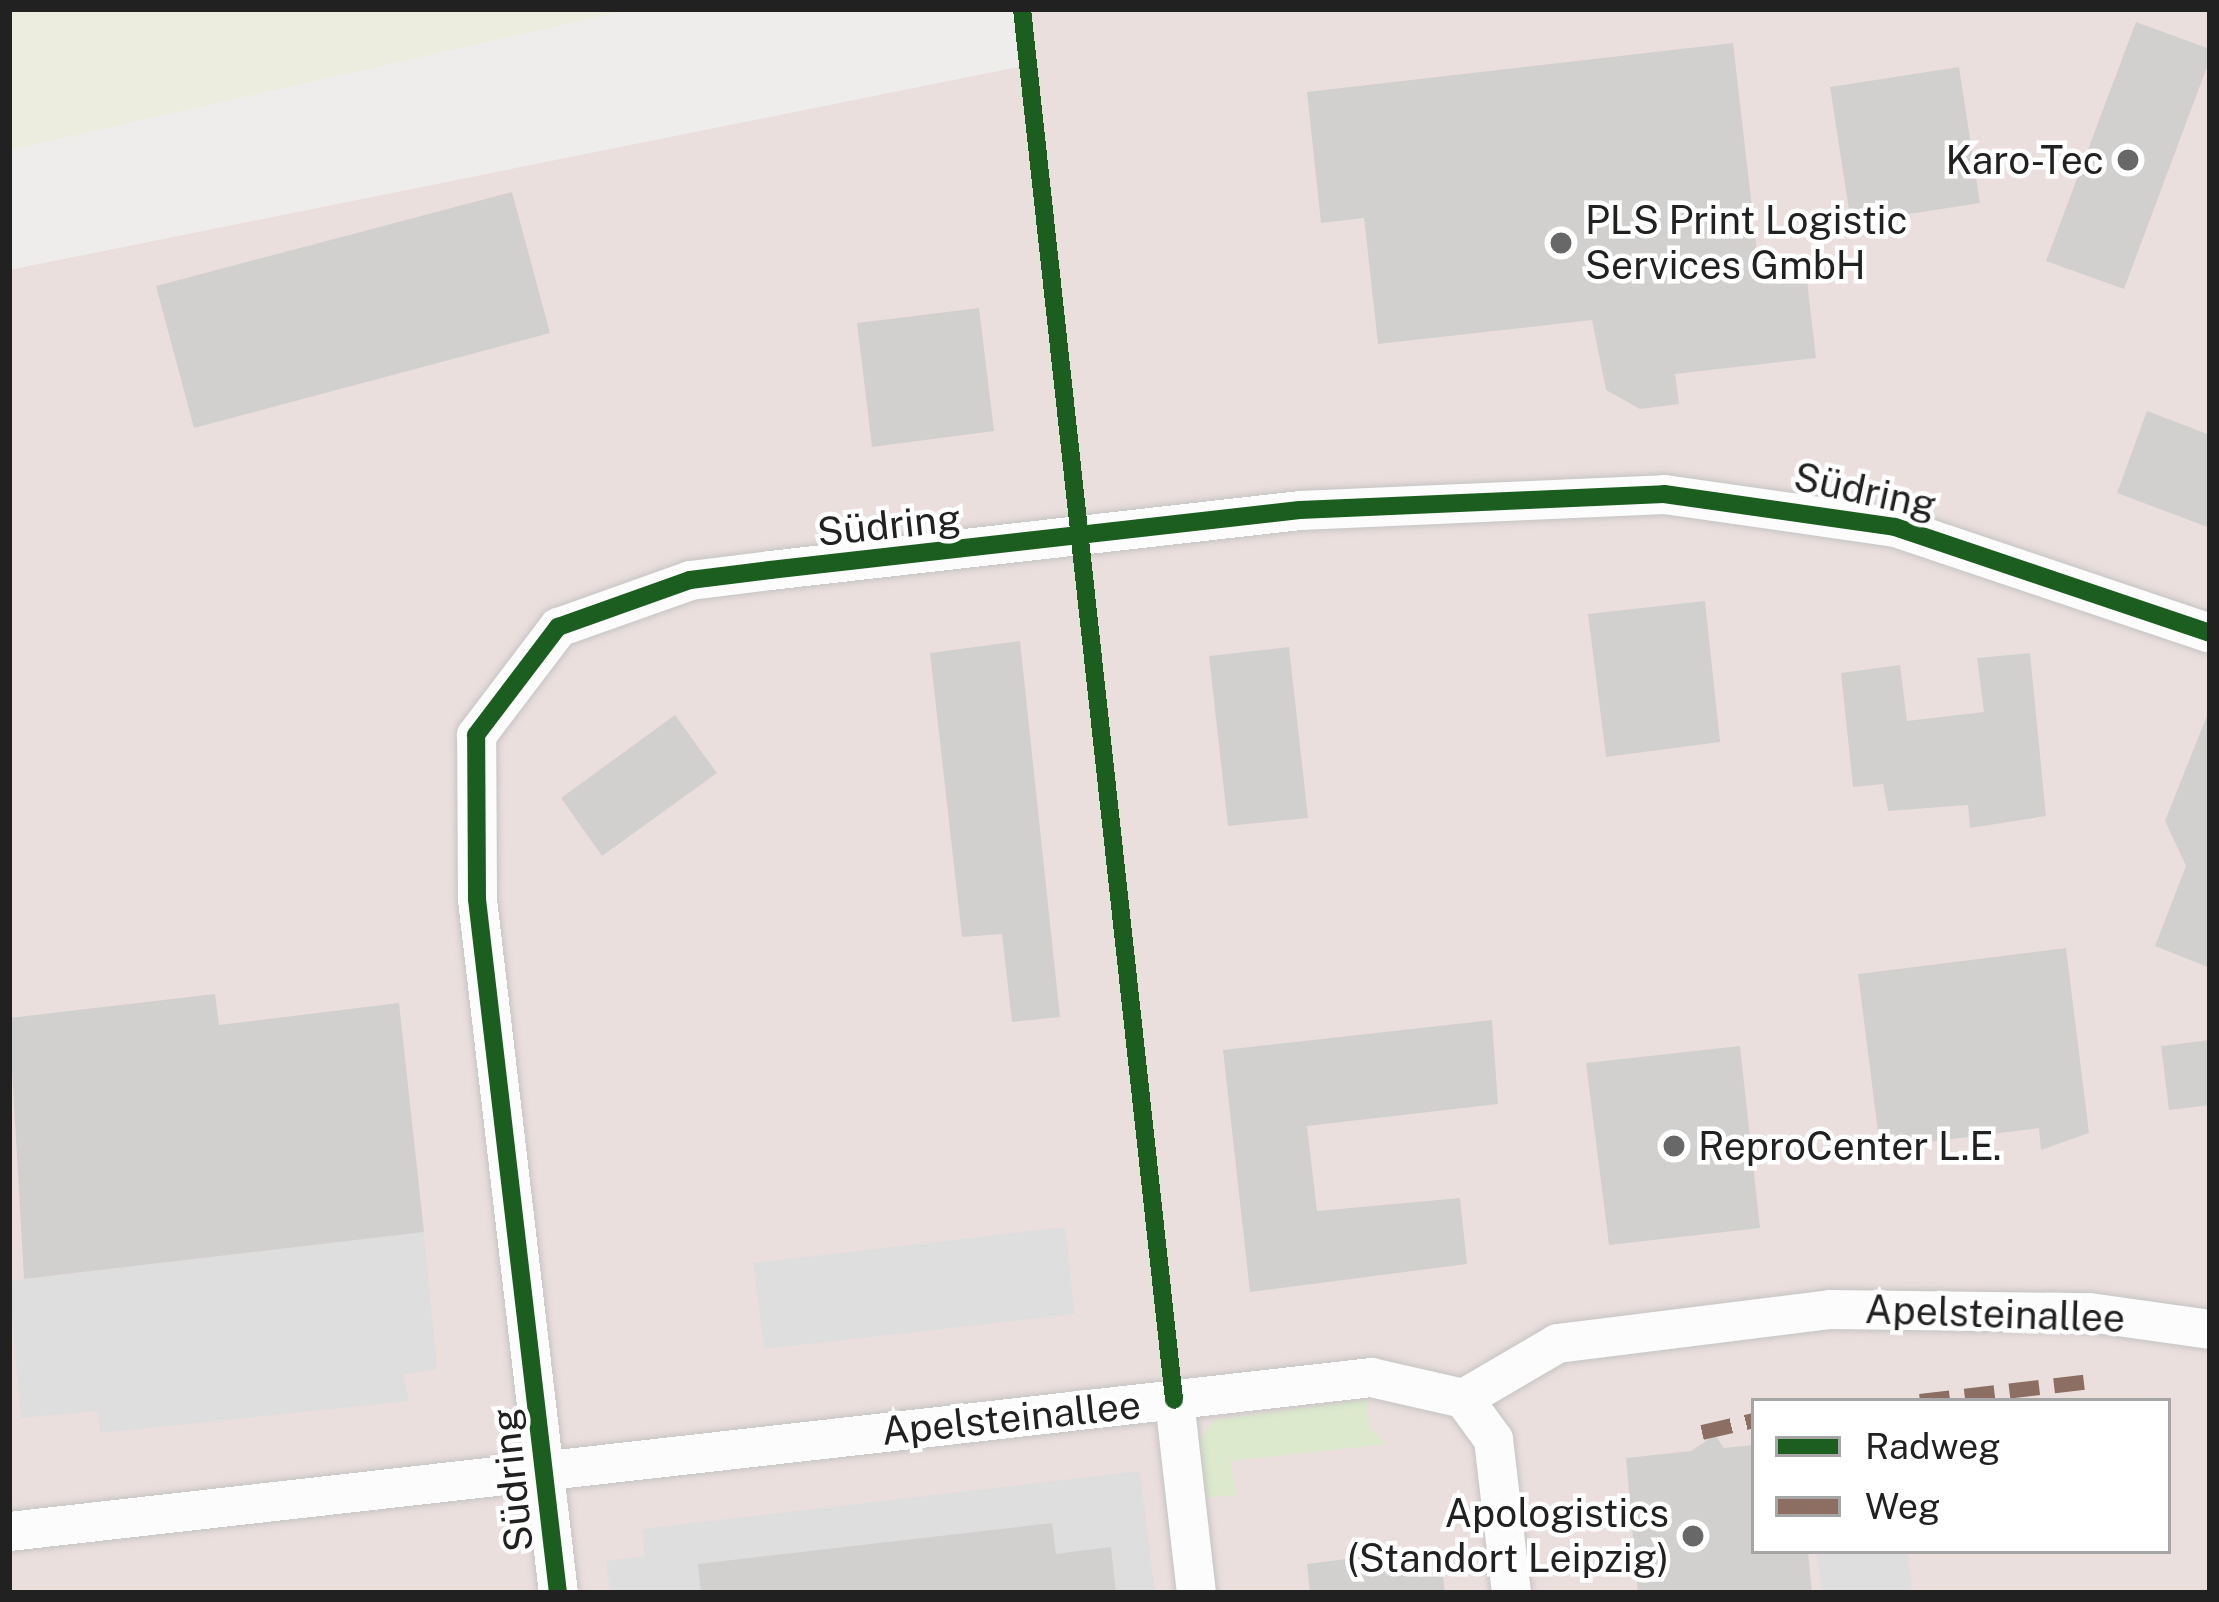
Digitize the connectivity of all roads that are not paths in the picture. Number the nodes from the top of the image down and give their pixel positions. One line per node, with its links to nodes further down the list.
1 (2210, 633): 5 (street, Südring)
2 (2210, 1329): 3 (street, Apelsteinallee)
3 (1463, 1398): 4 (street, Apelsteinallee); 9 (street)
4 (1174, 1400): 5 (street, Apelsteinallee); 8 (street)
5 (545, 1471): 6 (street, Apelsteinallee); 7 (street, Südring)
6 (9, 1531)
7 (558, 1593)
8 (1196, 1593)
9 (1511, 1593)

